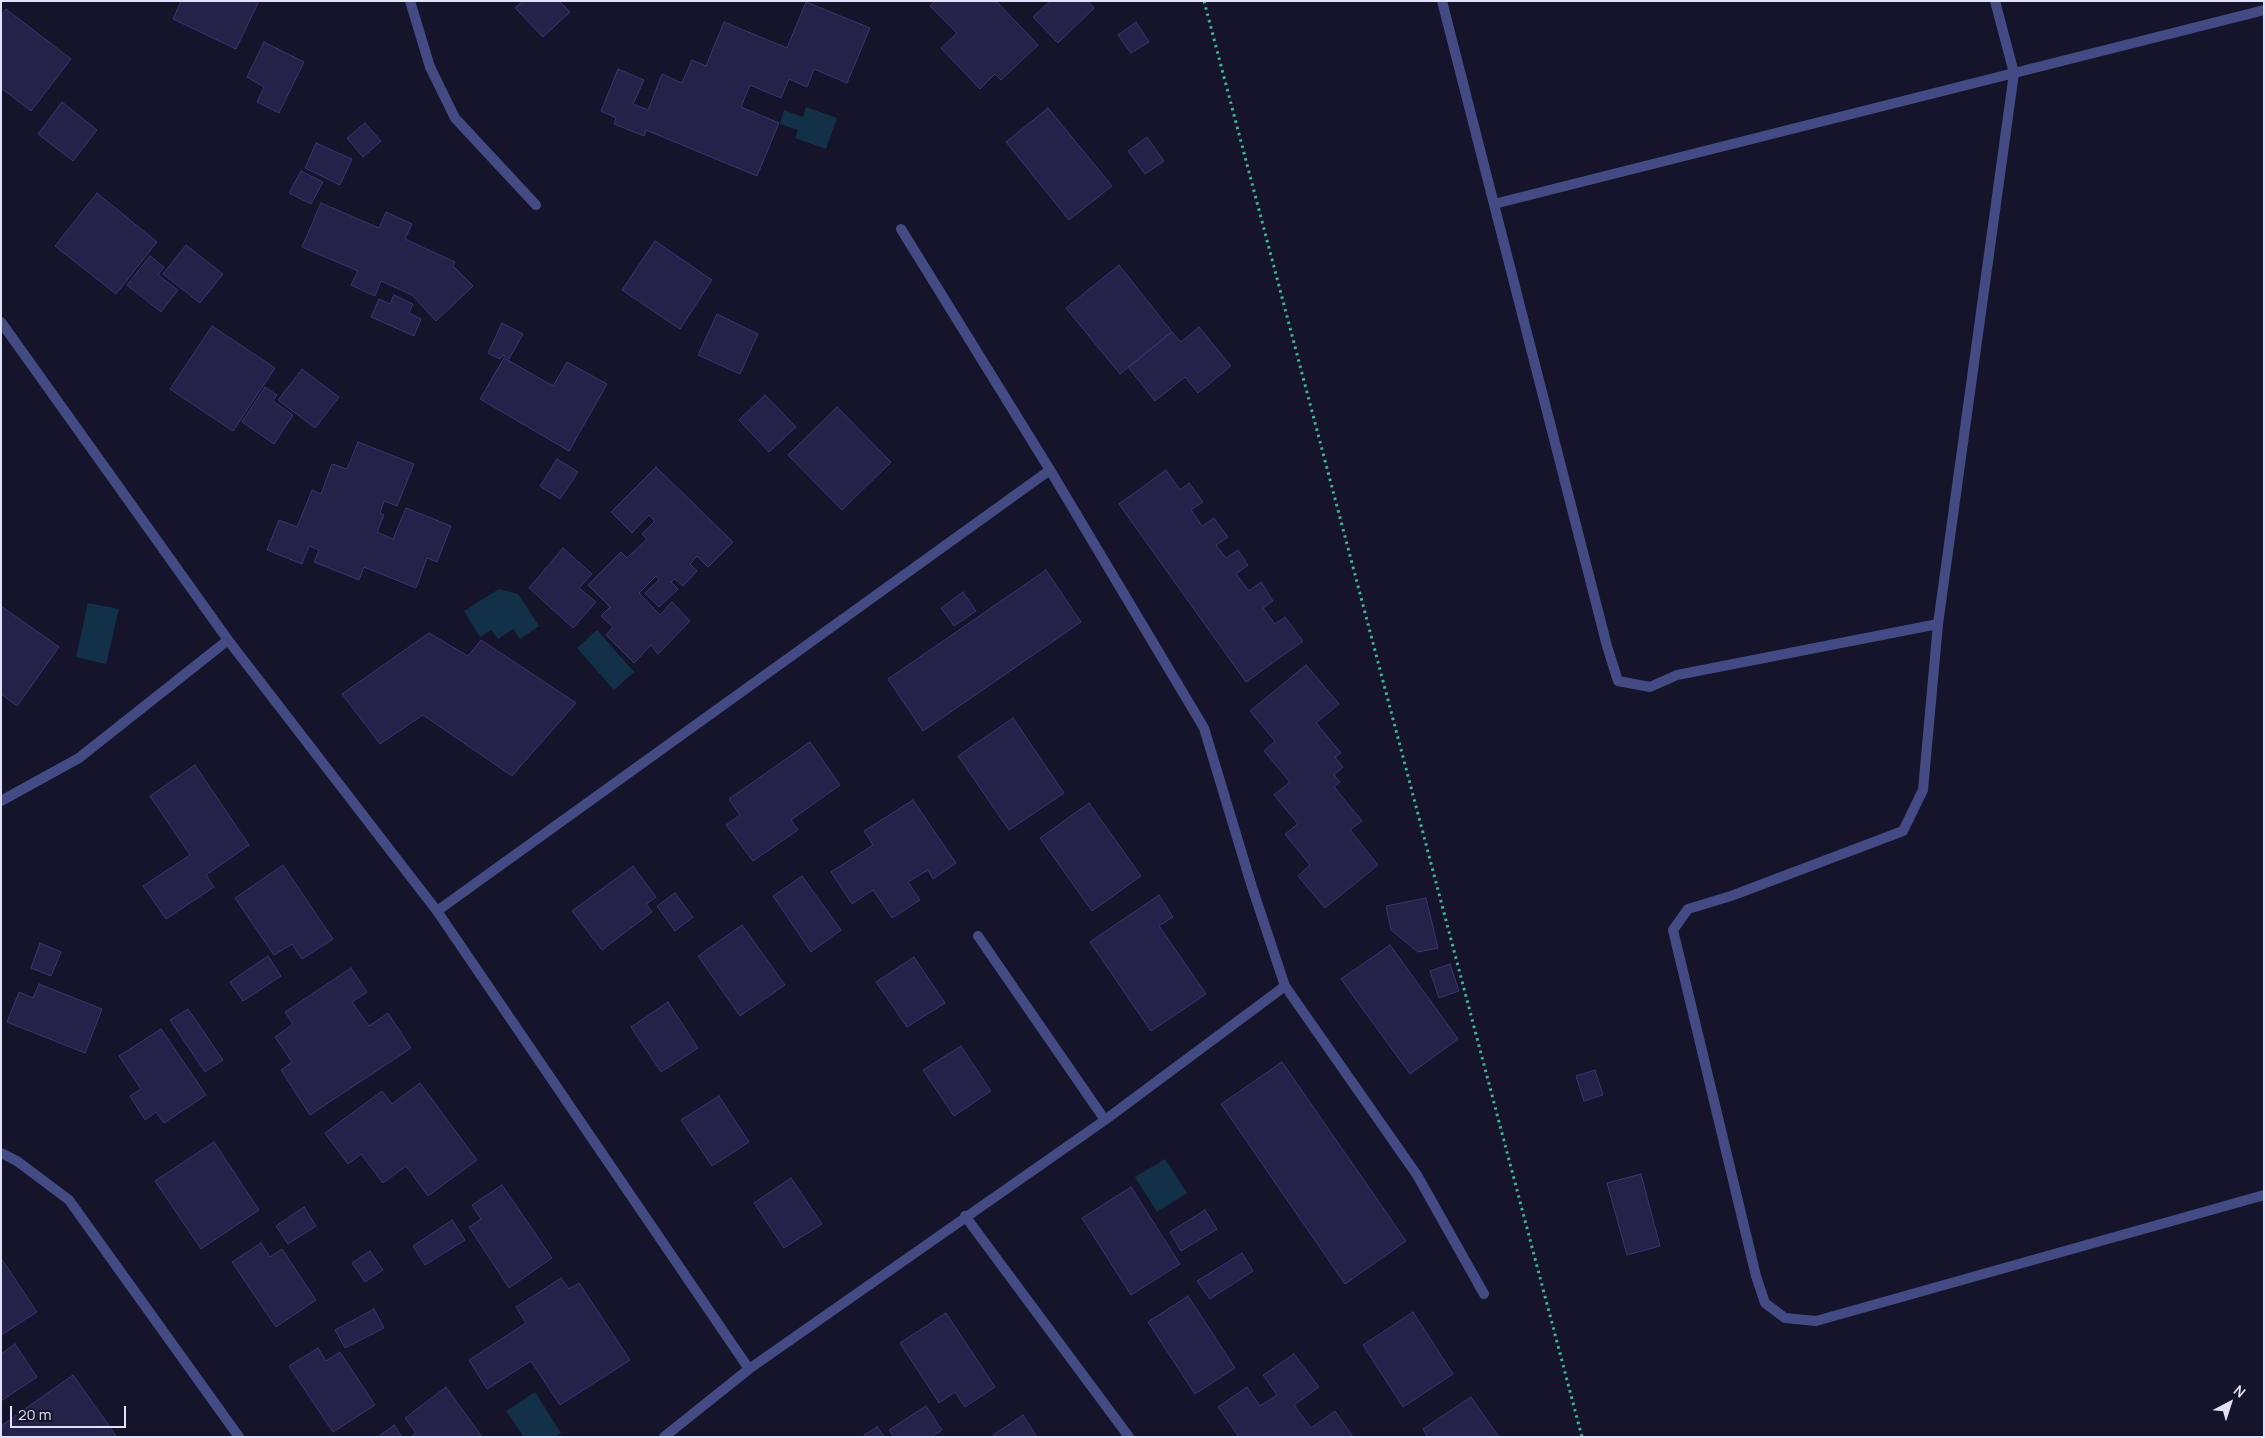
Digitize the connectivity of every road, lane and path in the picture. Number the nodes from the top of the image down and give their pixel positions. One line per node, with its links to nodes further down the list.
1 (410, 1): 8 (street)
2 (1204, 1): 27 (path)
3 (1442, 1): 7 (street)
4 (1995, 1): 6 (street)
5 (2264, 10): 6 (street)
6 (2014, 73): 7 (street); 12 (street)
7 (1494, 204): 12 (street)
8 (536, 205)
9 (901, 229): 11 (street)
10 (1, 322): 13 (street)
11 (1050, 470): 15 (street); 17 (street)
12 (1938, 624): 20 (street)
13 (228, 640): 14 (street); 15 (street)
14 (1, 801)
15 (438, 910): 23 (street)
16 (978, 936): 18 (street)
17 (1285, 986): 18 (street); 22 (street)
18 (1106, 1120): 21 (street)
19 (1, 1153): 24 (street)
20 (2264, 1194)
21 (965, 1216): 23 (street); 26 (street)
22 (1484, 1294)
23 (749, 1369): 25 (street)
24 (239, 1437)
25 (664, 1437)
26 (1129, 1437)
27 (1582, 1437)

